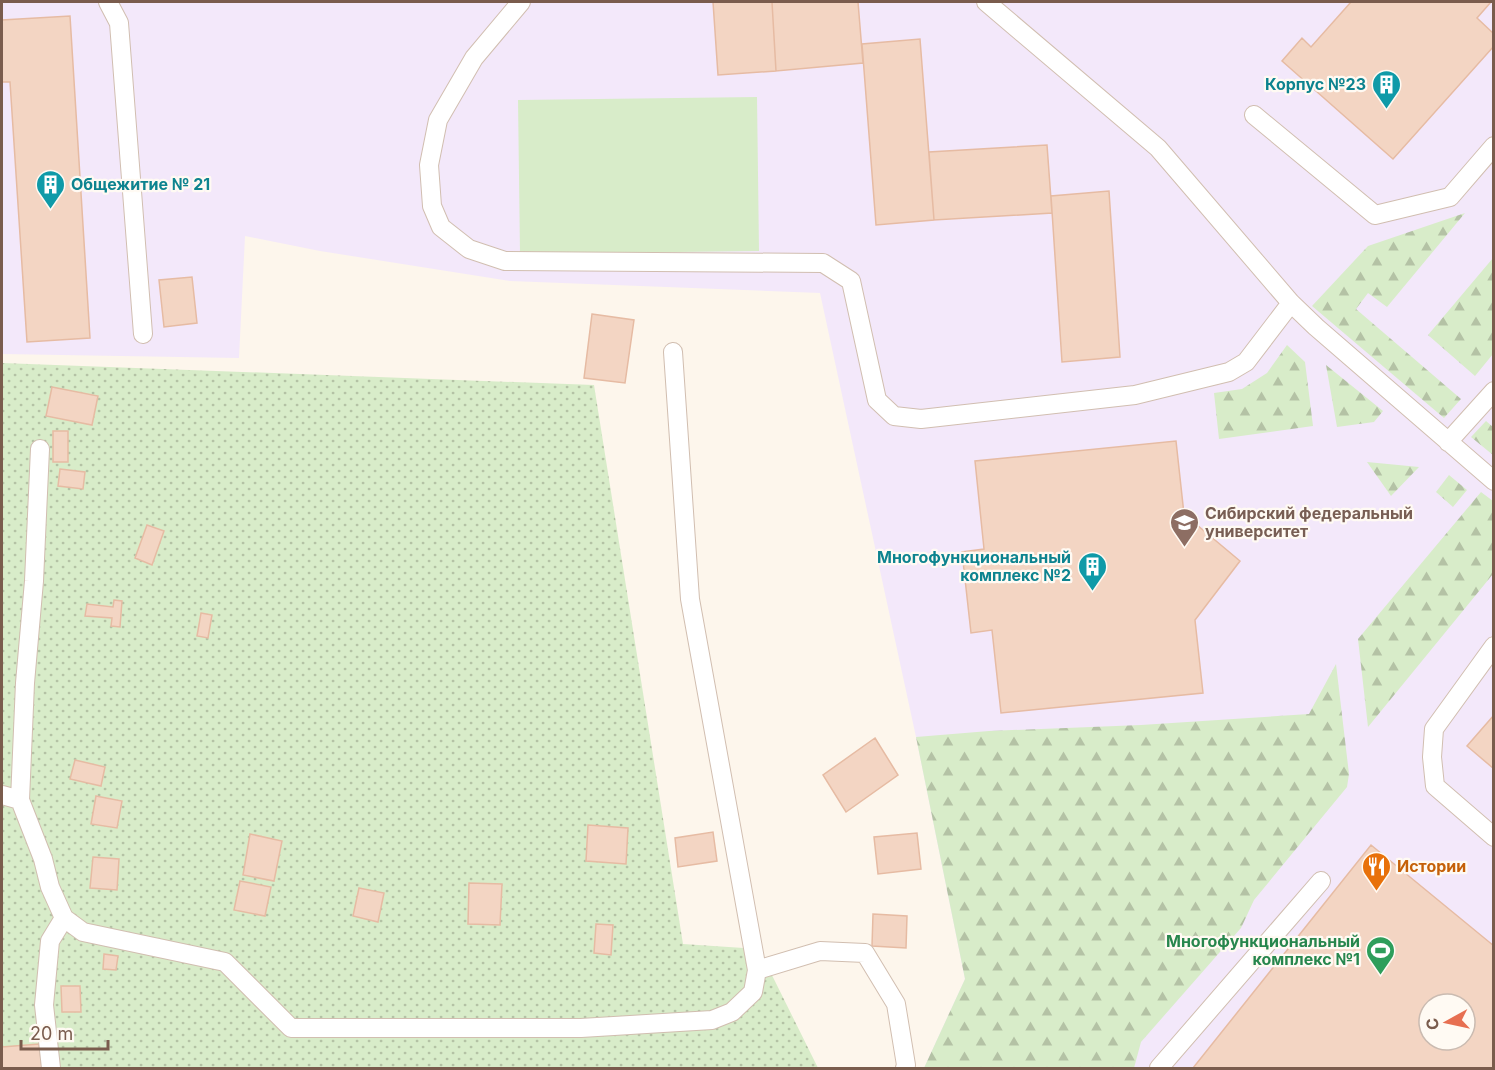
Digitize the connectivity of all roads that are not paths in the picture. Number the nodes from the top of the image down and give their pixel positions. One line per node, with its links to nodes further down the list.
1 (108, 2): 7 (lane)
2 (521, 2): 6 (lane)
3 (986, 2): 6 (lane)
4 (1254, 115): 5 (lane)
5 (1494, 146)
6 (1291, 303): 10 (lane)
7 (143, 334)
8 (673, 352): 19 (lane)
9 (1494, 391): 10 (lane)
10 (1448, 442): 12 (lane)
11 (40, 449): 15 (lane)
12 (1494, 481)
13 (1494, 646): 16 (lane)
14 (2, 795): 15 (lane)
15 (20, 800): 18 (lane)
16 (1494, 837)
17 (1321, 881): 22 (lane)
18 (64, 918): 19 (lane); 20 (lane)
19 (757, 970): 21 (lane)
20 (51, 1068)
21 (905, 1068)
22 (1159, 1068)

